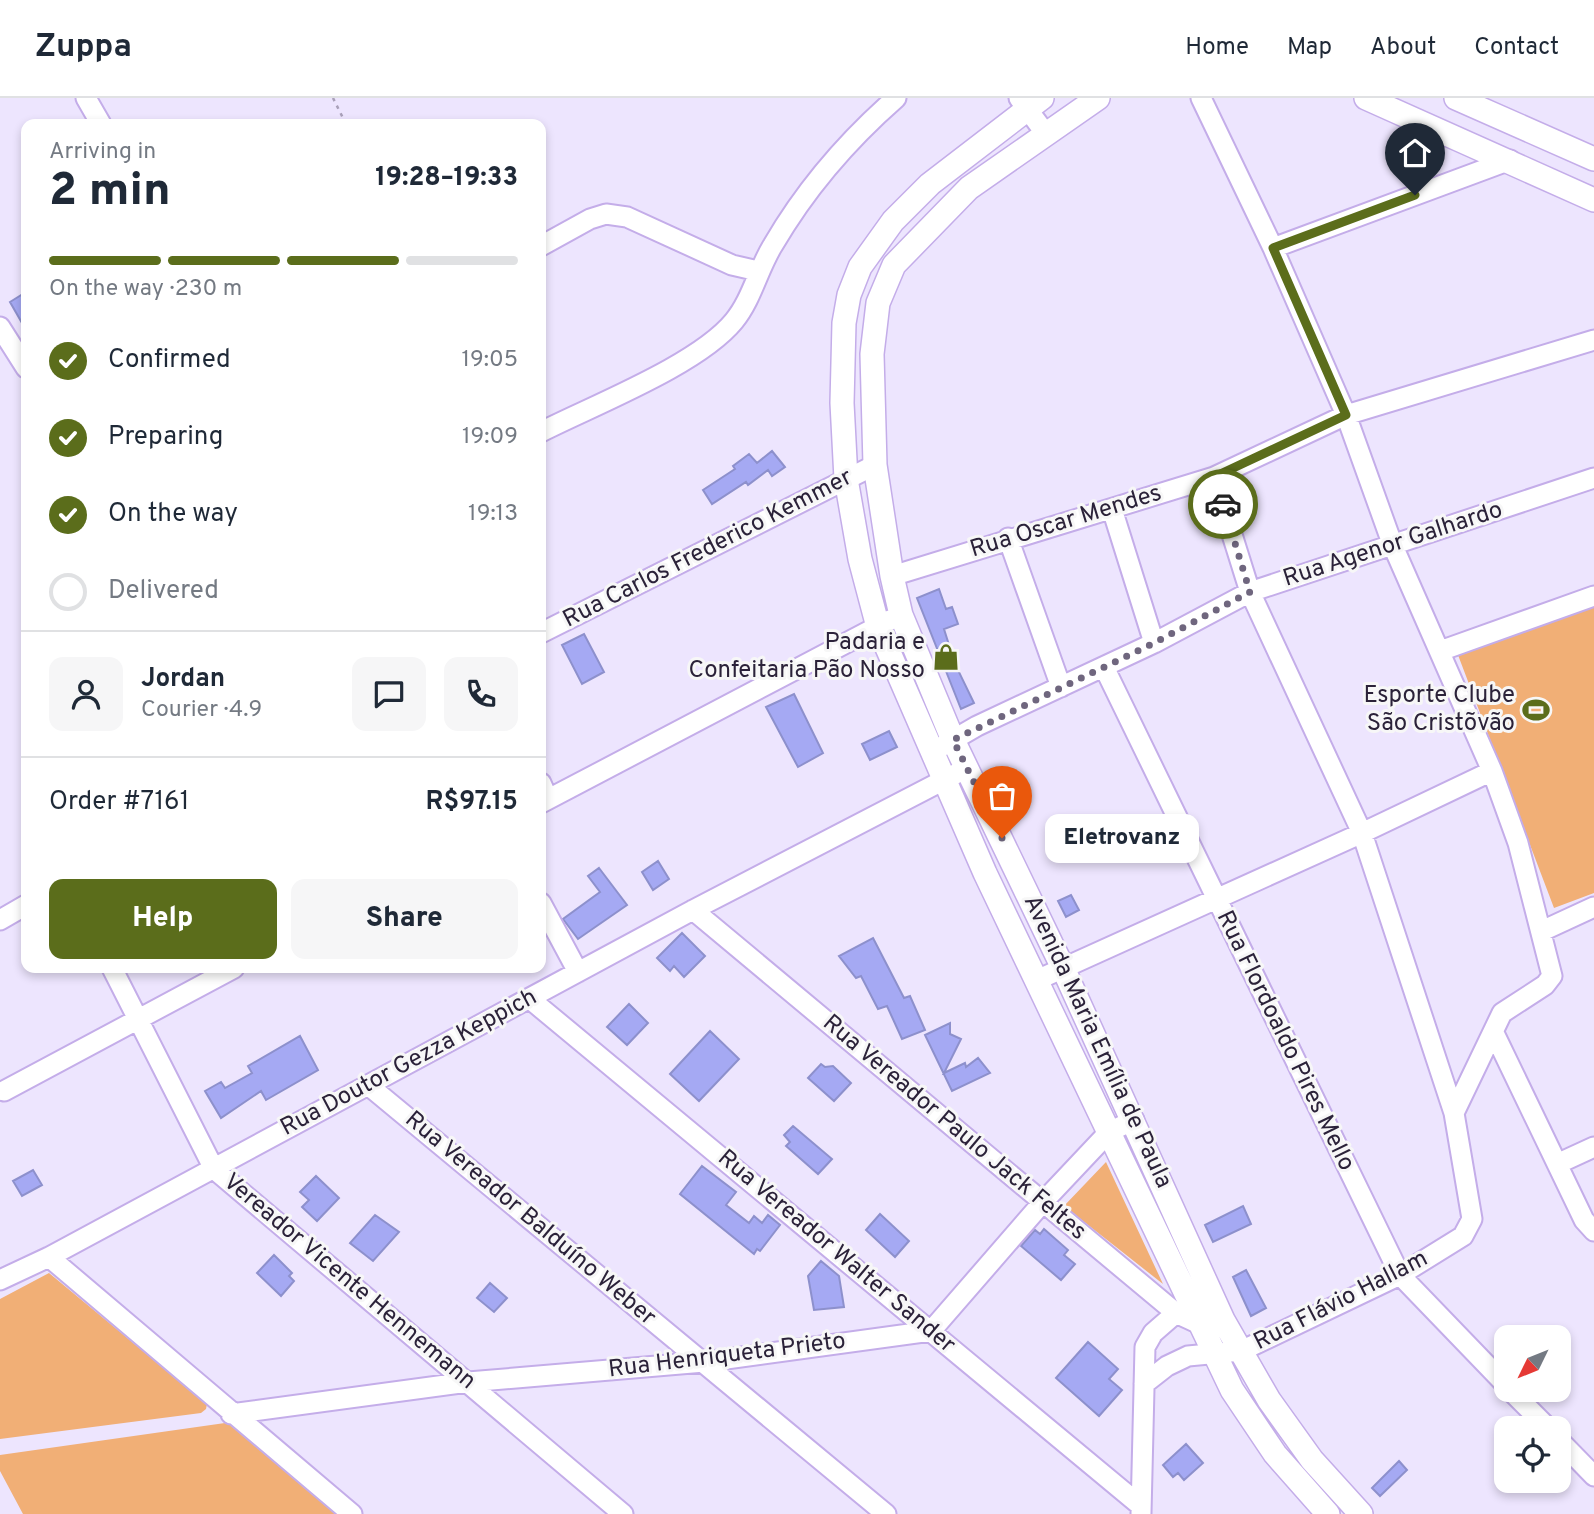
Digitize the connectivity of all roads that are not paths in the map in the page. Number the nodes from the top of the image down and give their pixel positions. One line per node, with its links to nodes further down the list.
1 (86, 98): 8 (street)
2 (896, 98): 15 (street)
3 (1098, 98): 9 (main road, Avenida Maria Emília de Paula)
4 (1201, 98): 14 (street)
5 (1366, 98): 11 (main road)
6 (1456, 98): 10 (main road)
7 (1030, 102): 9 (street); 24 (main road, Avenida Maria Emília de Paula)
8 (98, 119)
9 (1046, 134): 21 (main road, Avenida Maria Emília de Paula)
10 (1594, 159)
11 (1510, 160): 12 (main road); 14 (street)
12 (1594, 200)
13 (546, 243): 15 (street)
14 (1273, 248): 19 (street)
15 (758, 271): 20 (street)
16 (0, 327): 18 (street)
17 (1594, 340): 19 (street, Rua Oscar Mendes)
18 (21, 356)
19 (1346, 415): 22 (street, Rua Oscar Mendes); 27 (street)
20 (546, 430)
21 (875, 465): 24 (street, Rua Carlos Frederico Kemmer); 28 (main road, Avenida Maria Emília de Paula)
22 (1214, 477): 25 (street, Rua Oscar Mendes); 29 (street)
23 (1594, 478): 27 (street, Rua Agenor Galhardo)
24 (846, 479): 32 (main road, Avenida Maria Emília de Paula); 33 (street, Rua Carlos Frederico Kemmer)
25 (1112, 509): 26 (street, Rua Oscar Mendes); 34 (street)
26 (1008, 538): 28 (street, Rua Oscar Mendes); 37 (street)
27 (1393, 547): 29 (street, Rua Agenor Galhardo); 35 (street)
28 (892, 576): 31 (main road, Avenida Maria Emília de Paula)
29 (1250, 592): 34 (street, Rua Agenor Galhardo); 43 (street)
30 (1594, 596): 35 (street)
31 (901, 615): 32 (street); 38 (main road, Avenida Maria Emília de Paula)
32 (878, 626): 38 (main road, Avenida Maria Emília de Paula); 42 (street)
33 (546, 631)
34 (1154, 643): 36 (street, Rua Agenor Galhardo)
35 (1440, 651): 40 (street)
36 (1104, 667): 37 (street, Rua Agenor Galhardo); 46 (street, Rua Flordoaldo Pires Mello)
37 (1060, 687): 38 (street, Rua Agenor Galhardo)
38 (943, 746): 39 (main road, Avenida Maria Emília de Paula); 41 (main road, Avenida Maria Emília de Paula)
39 (967, 768): 41 (street, Rua Doutor Gezza Keppich); 44 (main road, Avenida Maria Emília de Paula)
40 (1492, 771): 43 (street); 52 (street)
41 (944, 779): 45 (main road, Avenida Maria Emília de Paula); 49 (street, Rua Doutor Gezza Keppich)
42 (546, 793)
43 (1362, 833): 46 (street); 63 (street)
44 (1013, 861): 45 (street); 53 (main road, Avenida Maria Emília de Paula)
45 (985, 873): 57 (main road, Avenida Maria Emília de Paula)
46 (1215, 899): 53 (street); 72 (street, Rua Flordoaldo Pires Mello)
47 (21, 908): 51 (street)
48 (1594, 908): 52 (street)
49 (693, 910): 54 (street, Rua Doutor Gezza Keppich); 69 (street, Rua Vereador Paulo Jack Feltes)
50 (546, 912): 54 (street)
51 (0, 920)
52 (1542, 931): 60 (street)
53 (1063, 968): 57 (street); 64 (main road, Avenida Maria Emília de Paula)
54 (578, 972): 58 (street, Rua Doutor Gezza Keppich)
55 (114, 973): 59 (street, Vereador Vicente Hennemann)
56 (225, 973): 59 (street)
57 (1037, 979): 65 (main road, Avenida Maria Emília de Paula)
58 (530, 999): 61 (street, Rua Doutor Gezza Keppich); 76 (street, Rua Vereador Walter Sander)
59 (140, 1019): 62 (street); 68 (street, Vereador Vicente Hennemann)
60 (1494, 1032): 63 (street); 67 (street)
61 (368, 1085): 68 (street, Rua Doutor Gezza Keppich); 79 (street, Rua Vereador Balduíno Weber)
62 (4, 1091)
63 (1454, 1113): 72 (street, Rua Flávio Hallam)
64 (1134, 1120): 65 (street); 75 (main road, Avenida Maria Emília de Paula)
65 (1109, 1132): 69 (street); 75 (main road, Avenida Maria Emília de Paula)
66 (1594, 1147): 67 (street)
67 (1557, 1164): 70 (street)
68 (214, 1169): 71 (street, Rua Doutor Gezza Keppich); 81 (street, Vereador Vicente Hennemann)
69 (1043, 1202): 74 (street, Rua Vereador Paulo Jack Feltes); 76 (street)
70 (1594, 1231)
71 (49, 1257): 73 (street, Rua Doutor Gezza Keppich); 84 (street)
72 (1400, 1275): 77 (street, Rua Flávio Hallam); 80 (street, Rua Flordoaldo Pires Mello)
73 (0, 1280)
74 (1176, 1312): 75 (street, Rua Vereador Paulo Jack Feltes); 82 (street)
75 (1212, 1323): 77 (main road, Avenida Maria Emília de Paula); 78 (main road, Avenida Maria Emília de Paula)
76 (932, 1331): 79 (street, Rua Henriqueta Prieto); 90 (street, Rua Vereador Walter Sander)
77 (1241, 1351): 78 (street, Rua Flávio Hallam); 87 (main road, Avenida Maria Emília de Paula)
78 (1215, 1354): 82 (street, Rua Flávio Hallam); 89 (main road, Avenida Maria Emília de Paula)
79 (704, 1362): 81 (street, Rua Henriqueta Prieto); 93 (street, Rua Vereador Balduíno Weber)
80 (1494, 1373)
81 (468, 1382): 84 (street, Rua Henriqueta Prieto); 92 (street, Vereador Vicente Hennemann)
82 (1144, 1384): 90 (street)
83 (1522, 1402): 85 (street, Rua Flordoaldo Pires Mello)
84 (231, 1414): 91 (street)
85 (1536, 1416)
86 (1571, 1452): 88 (street)
87 (1312, 1460): 89 (street); 95 (main road, Avenida Maria Emília de Paula)
88 (1594, 1476)
89 (1311, 1505): 94 (main road, Avenida Maria Emília de Paula)
90 (1141, 1510)
91 (352, 1514)
92 (623, 1514)
93 (887, 1514)
94 (1328, 1514)
95 (1361, 1514)

